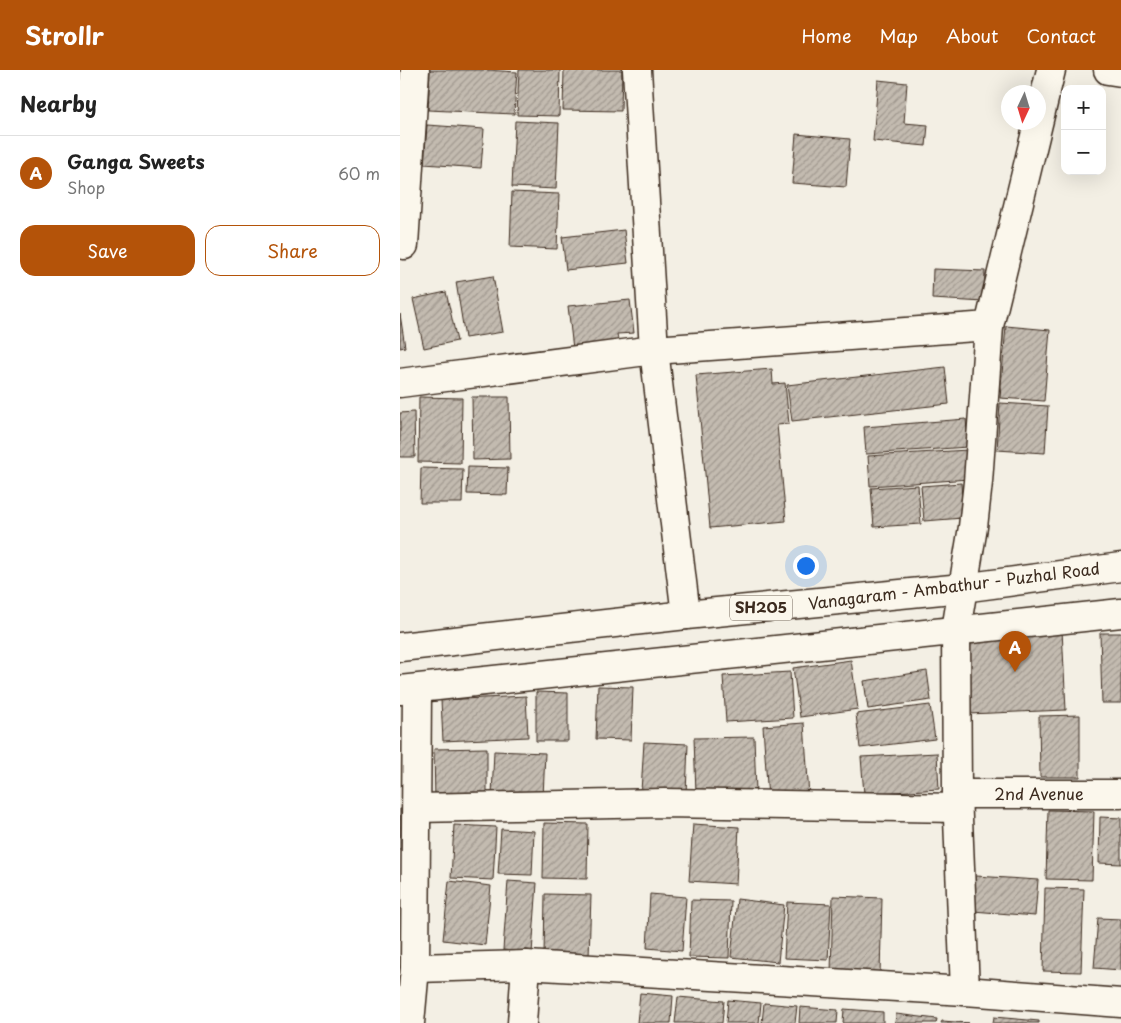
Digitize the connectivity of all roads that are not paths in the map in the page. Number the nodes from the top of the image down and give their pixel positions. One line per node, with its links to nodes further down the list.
1 (414, 70): 6 (street)
2 (637, 70): 8 (street)
3 (1051, 70): 7 (street)
4 (1108, 70): 5 (street)
5 (1121, 72)
6 (404, 245)
7 (989, 326): 8 (street); 11 (street)
8 (654, 350): 9 (street); 13 (street)
9 (400, 382)
10 (1121, 567): 11 (street, Vanagaram - Ambathur - Puzhal Road / SH205)
11 (962, 588): 13 (street, Vanagaram - Ambathur - Puzhal Road / SH205); 14 (street)
12 (1121, 613): 14 (street)
13 (686, 615): 15 (street, Vanagaram - Ambathur - Puzhal Road / SH205)
14 (956, 630): 16 (street); 18 (street)
15 (400, 647)
16 (408, 690): 19 (street)
17 (1121, 794): 18 (street, 2nd Avenue)
18 (957, 801): 19 (street, 2nd Avenue); 22 (street)
19 (417, 808): 21 (street)
20 (526, 965): 21 (street); 22 (street); 25 (street)
21 (415, 968): 24 (street)
22 (965, 991): 23 (street)
23 (1121, 1003)
24 (410, 1023)
25 (522, 1023)

